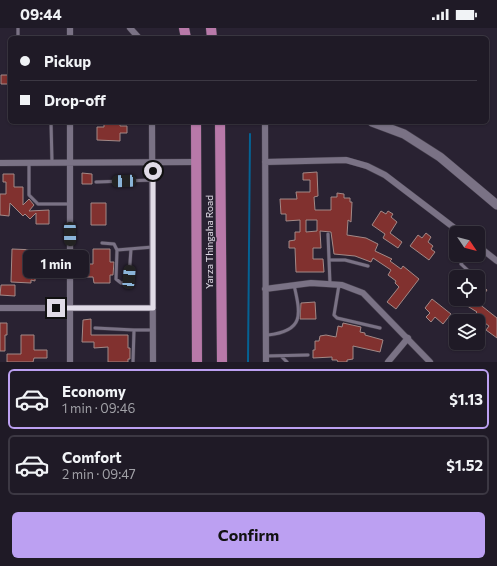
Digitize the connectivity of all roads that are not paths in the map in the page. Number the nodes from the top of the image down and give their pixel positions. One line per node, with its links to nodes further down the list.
1 (130, 28): 2 (street)
2 (137, 36)
3 (51, 124): 11 (lane)
4 (70, 124): 12 (street)
5 (152, 124): 13 (street)
6 (196, 124): 14 (main road, Yarza Thingaha Road)
7 (220, 124): 53 (main road, Yarza Thingaha Road)
8 (265, 124): 15 (street)
9 (377, 124): 20 (main road)
10 (29, 162): 11 (street); 16 (street); 19 (lane)
11 (52, 162): 12 (street)
12 (69, 162): 13 (street); 19 (street)
13 (153, 162): 14 (street); 17 (street)
14 (196, 162): 52 (main road, Yarza Thingaha Road)
15 (264, 162): 21 (street); 36 (street)
16 (0, 163)
17 (153, 180): 18 (lane); 24 (street)
18 (96, 182)
19 (69, 204): 38 (street)
20 (497, 205)
21 (452, 226)
22 (328, 234): 28 (lane)
23 (102, 243): 26 (lane)
24 (153, 247): 25 (lane); 39 (street)
25 (131, 249): 26 (lane); 26 (lane)
26 (117, 250)
27 (485, 252): 29 (street)
28 (329, 260): 31 (lane); 33 (lane)
29 (497, 261)
30 (462, 262): 32 (lane)
31 (368, 266)
32 (468, 270)
33 (330, 284): 34 (street); 35 (street)
34 (294, 285): 36 (street); 44 (lane)
35 (339, 285): 41 (lane); 45 (street)
36 (265, 289): 48 (street)
37 (0, 308): 38 (street)
38 (70, 308): 39 (street); 49 (street)
39 (153, 308): 43 (street)
40 (95, 328): 42 (lane)
41 (380, 328)
42 (134, 330): 43 (lane); 50 (lane)
43 (153, 330): 51 (street)
44 (268, 335)
45 (408, 338): 55 (street); 56 (street)
46 (308, 355): 47 (lane)
47 (281, 356): 48 (lane); 54 (lane)
48 (266, 359)
49 (70, 362)
50 (133, 362)
51 (153, 362)
52 (197, 362)
53 (222, 362)
54 (287, 362)
55 (388, 362)
56 (430, 362)

